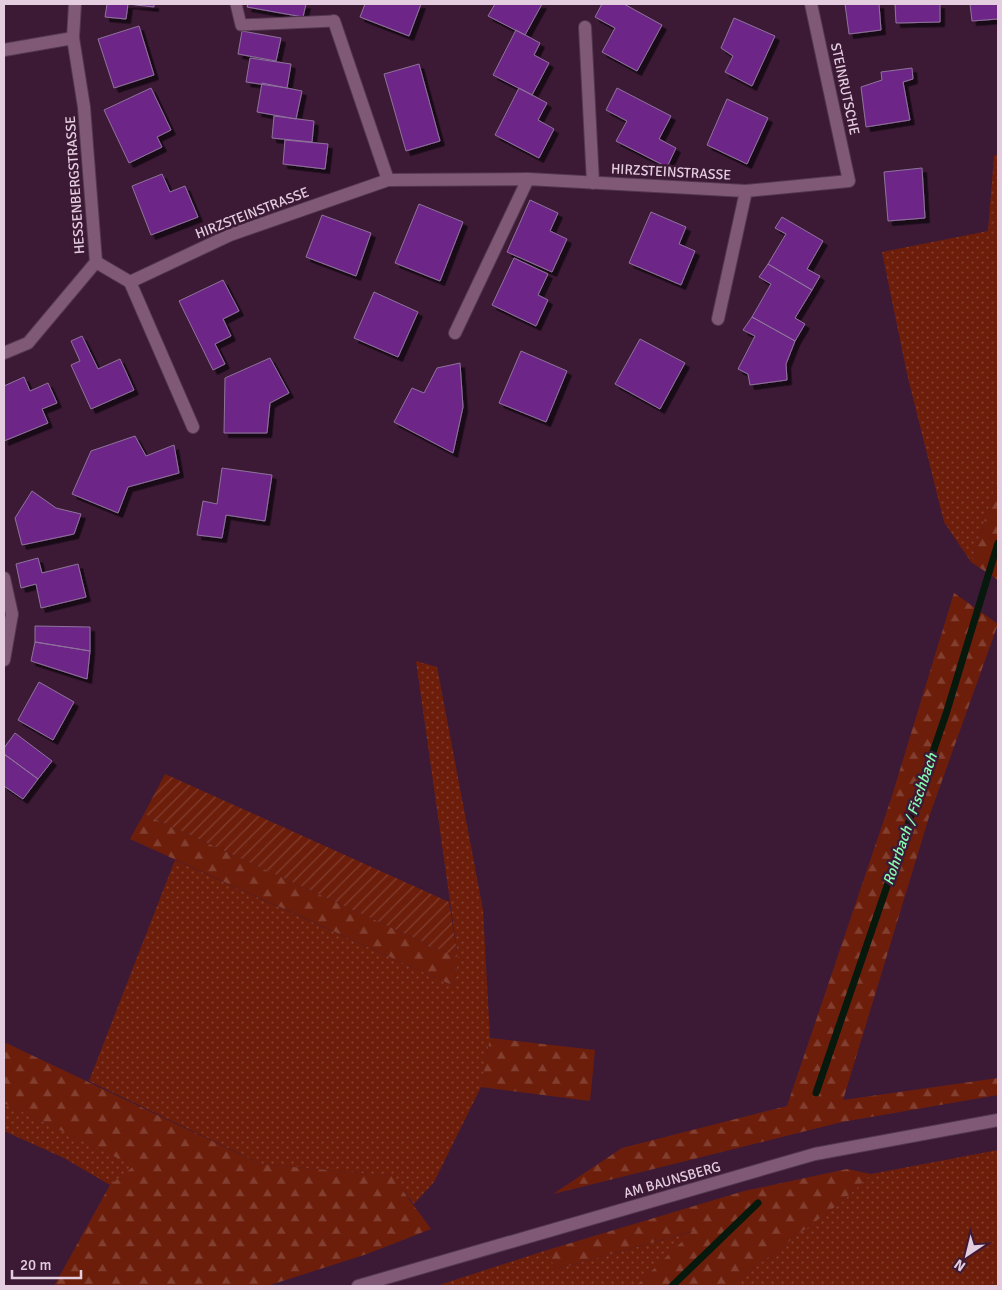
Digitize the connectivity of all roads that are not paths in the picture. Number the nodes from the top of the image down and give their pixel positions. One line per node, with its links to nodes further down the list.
1 (75, 4): 6 (street, HESSENBERGSTRASSE)
2 (236, 4): 4 (lane)
3 (811, 4): 10 (street, STEINRUTSCHE)
4 (334, 21): 9 (street)
5 (585, 27): 11 (street, HIRZSTEINSTRASSE)
6 (73, 38): 7 (street); 13 (street, HESSENBERGSTRASSE)
7 (4, 50)
8 (528, 179): 9 (street, HIRZSTEINSTRASSE); 11 (street, HIRZSTEINSTRASSE); 16 (street)
9 (388, 180): 14 (street, HIRZSTEINSTRASSE)
10 (849, 181): 12 (street, HIRZSTEINSTRASSE)
11 (593, 182): 12 (street, HIRZSTEINSTRASSE)
12 (746, 191): 15 (street, HIRZSTEINSTRASSE)
13 (96, 262): 14 (street); 17 (street, HESSENBERGSTRASSE)
14 (130, 282): 18 (street)
15 (718, 319)
16 (456, 333)
17 (4, 353)
18 (193, 427)
19 (4, 578): 20 (street)
20 (4, 660)
21 (998, 1120): 22 (street, AM BAUNSBERG)
22 (358, 1286)

